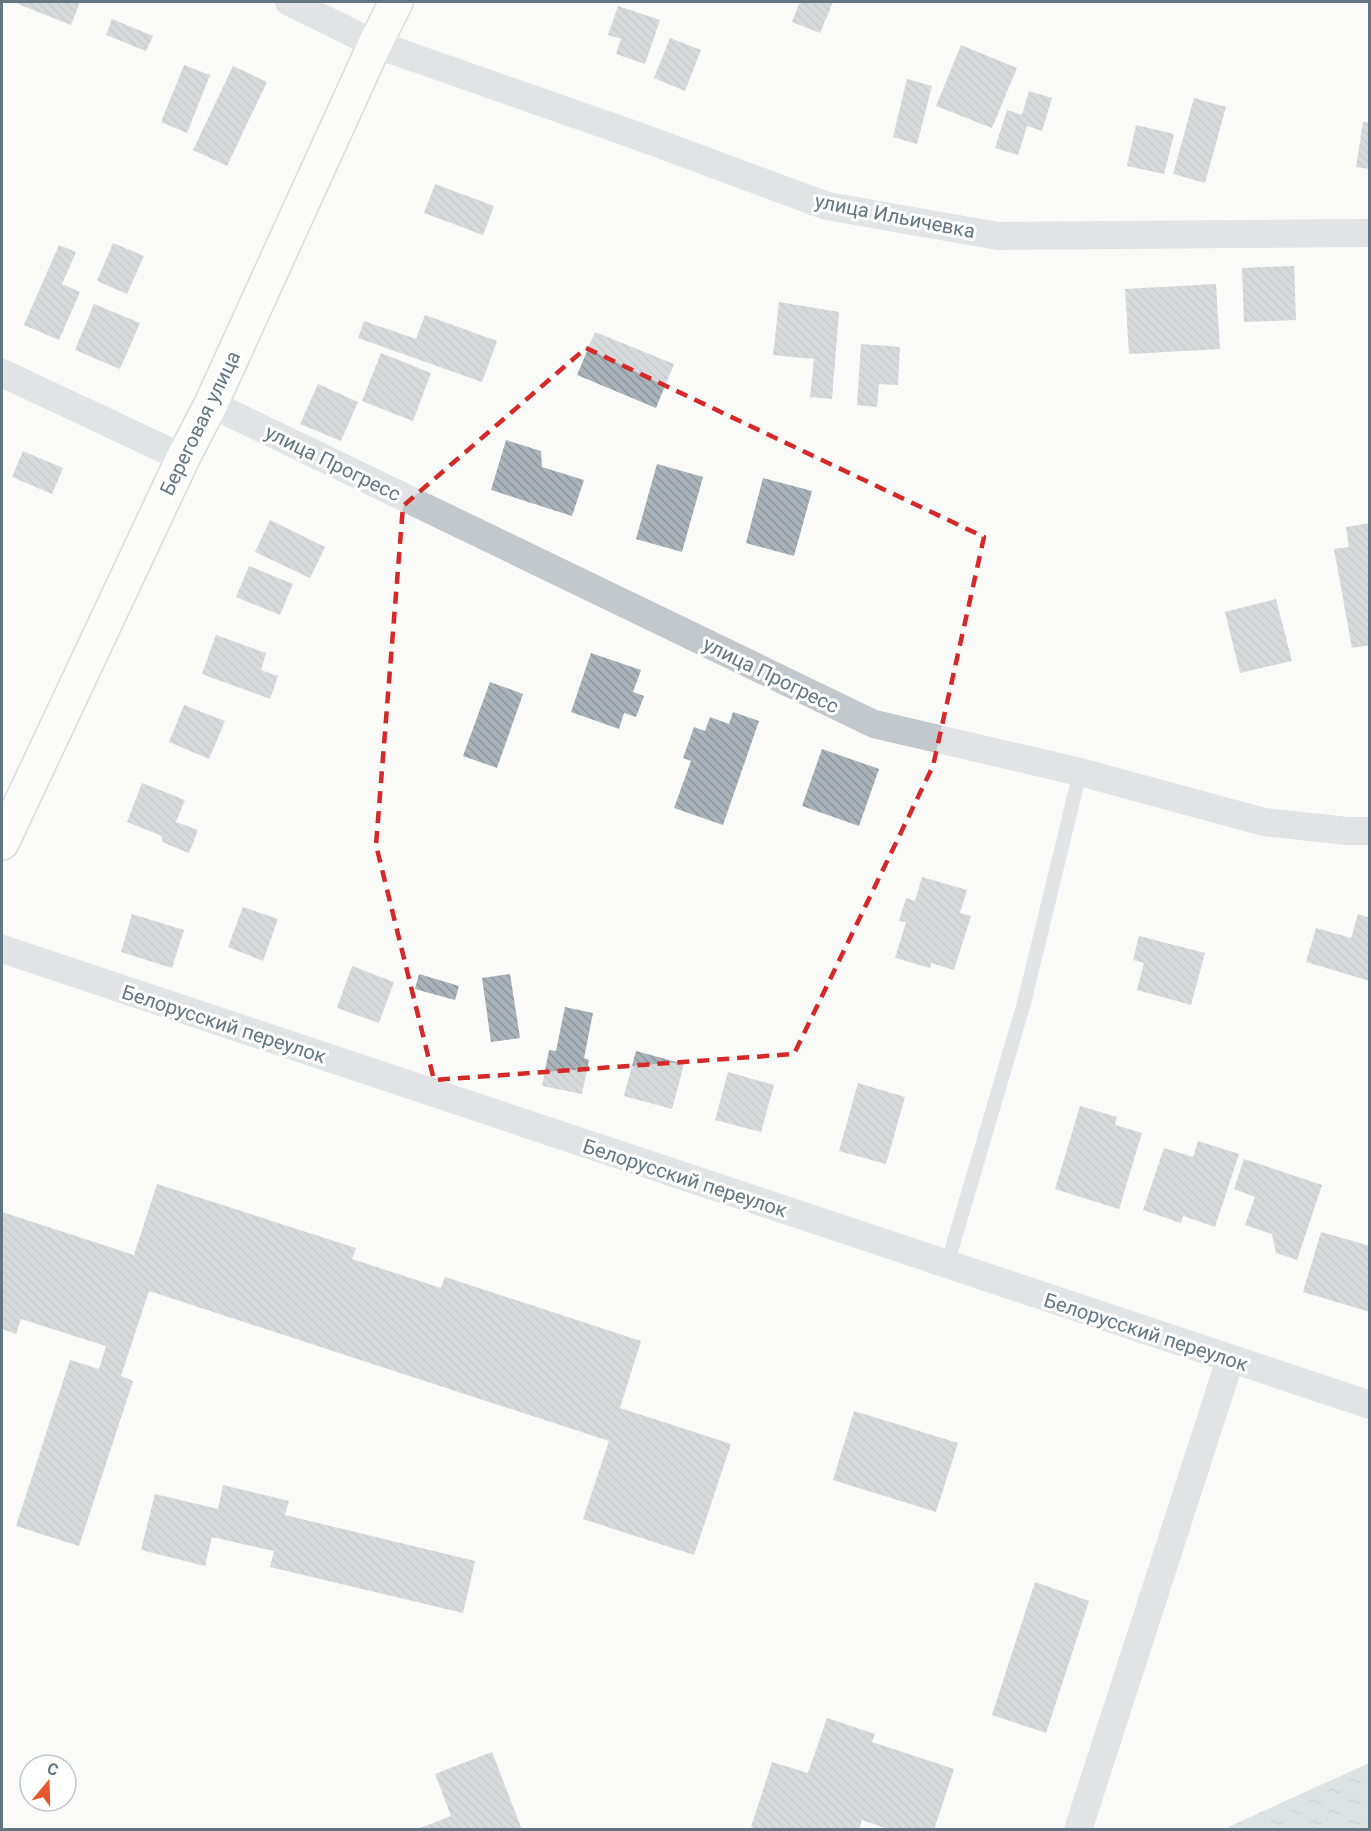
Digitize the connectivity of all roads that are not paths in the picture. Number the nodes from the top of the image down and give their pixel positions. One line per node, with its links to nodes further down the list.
1 (289, 2): 3 (street, улица Ильичевка)
2 (396, 2): 3 (main road, Береговая улица)
3 (375, 44): 4 (street, улица Ильичевка); 6 (main road, Береговая улица)
4 (1370, 233)
5 (2, 373): 7 (street)
6 (211, 404): 7 (main road, Береговая улица); 8 (street, улица Прогресс)
7 (183, 458): 9 (main road, Береговая улица)
8 (1080, 772): 10 (street, улица Прогресс); 12 (lane)
9 (5, 829)
10 (1370, 831)
11 (2, 949): 12 (street, Белорусский переулок)
12 (947, 1265): 13 (street, Белорусский переулок)
13 (1230, 1360): 14 (street, Белорусский переулок); 15 (street)
14 (1370, 1405)
15 (1078, 1830)

